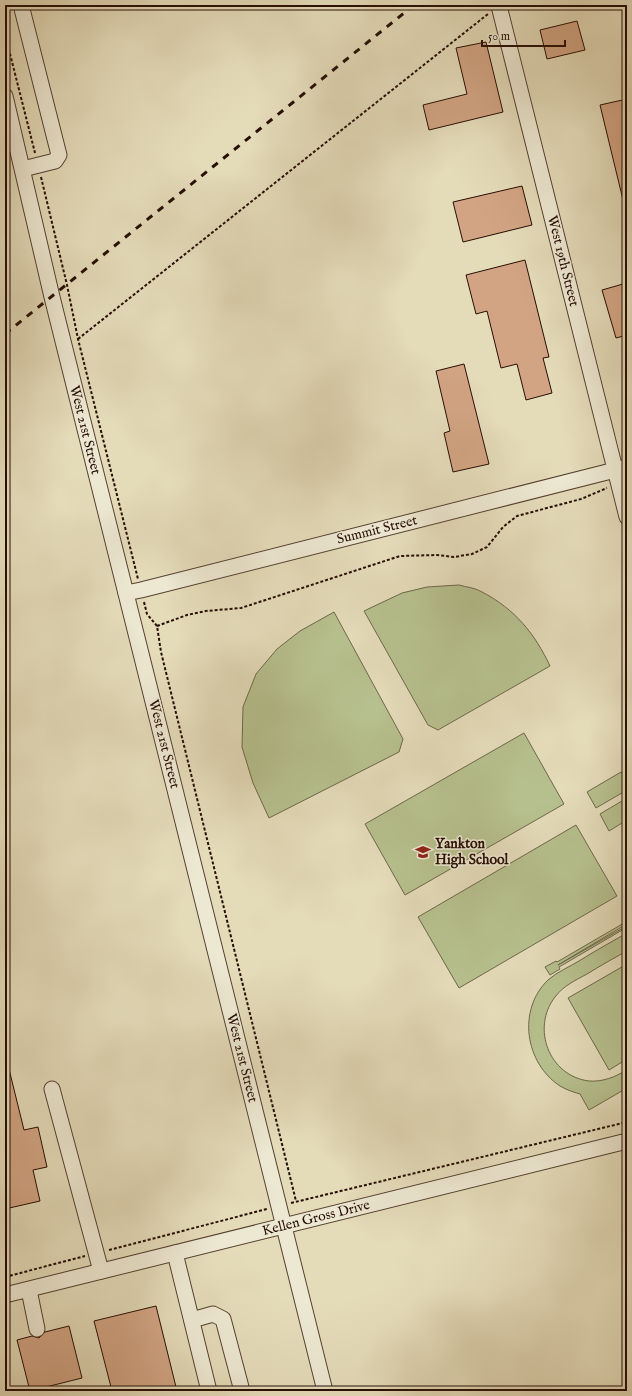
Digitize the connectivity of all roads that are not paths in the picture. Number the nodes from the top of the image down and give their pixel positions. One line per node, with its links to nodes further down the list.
1 (21, 5): 4 (street)
2 (499, 6): 5 (street, West 19th Street)
3 (5, 96): 4 (street, West 21st Street)
4 (23, 169): 7 (street, West 21st Street)
5 (620, 473): 6 (street, West 19th Street); 7 (street, Summit Street)
6 (627, 517)
7 (133, 592): 10 (street, West 21st Street)
8 (52, 1089): 12 (street)
9 (627, 1141): 10 (street, Kellen Gross Drive)
10 (284, 1226): 11 (street, Kellen Gross Drive); 19 (street, West 21st Street)
11 (175, 1253): 12 (street, Kellen Gross Drive); 15 (street)
12 (101, 1271): 13 (street, Kellen Gross Drive)
13 (28, 1290): 14 (street, Kellen Gross Drive); 16 (street)
14 (5, 1296)
15 (192, 1320): 17 (street); 18 (street)
16 (37, 1329)
17 (209, 1391)
18 (242, 1391)
19 (325, 1391)

